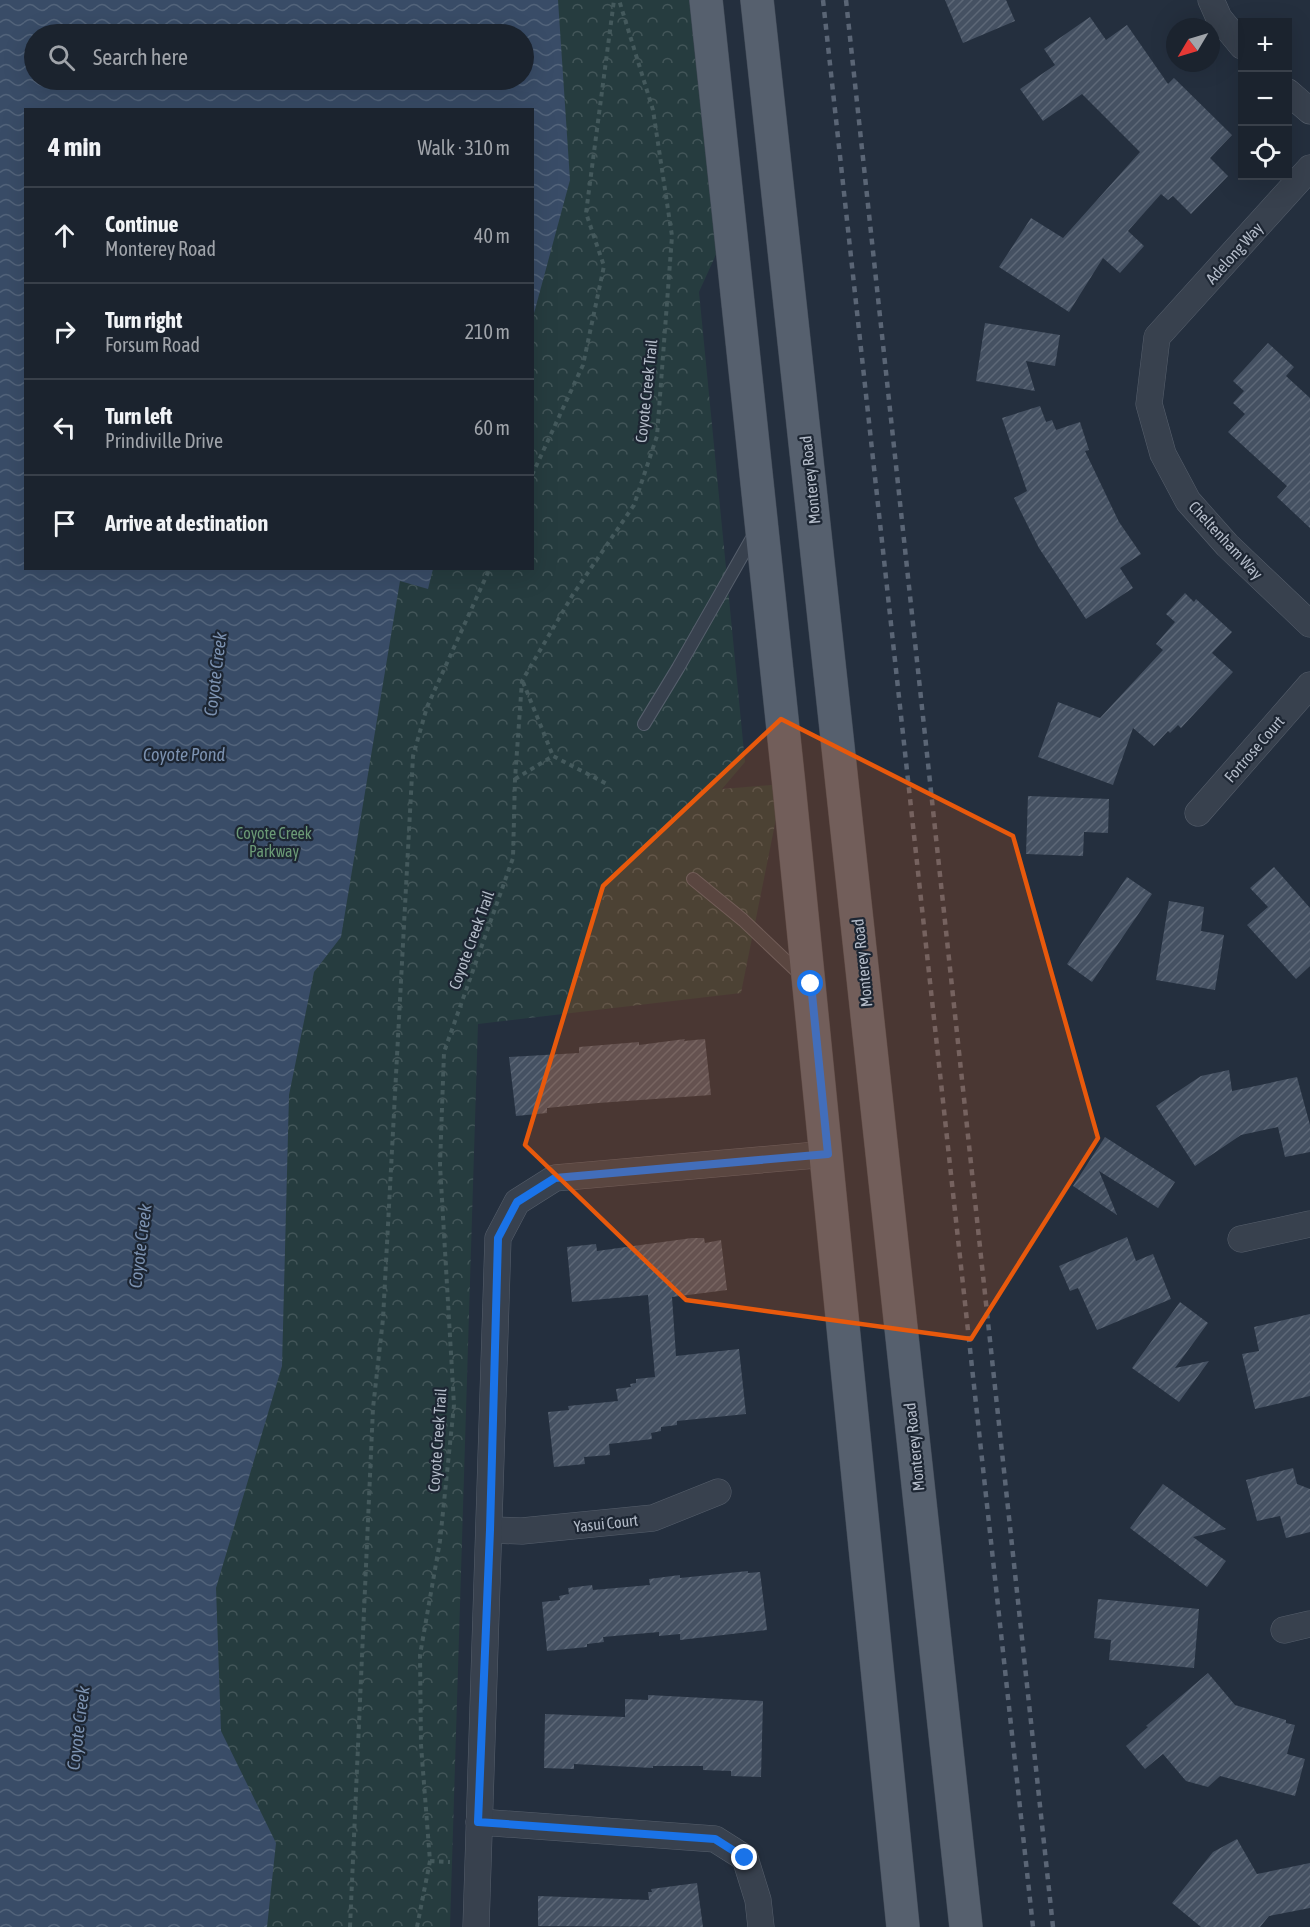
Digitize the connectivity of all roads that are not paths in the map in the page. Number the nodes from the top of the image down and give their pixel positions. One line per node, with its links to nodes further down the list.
1 (706, 0): 9 (main road)
2 (757, 0): 27 (main road, Monterey Road)
3 (1211, 0): 4 (street)
4 (1238, 41)
5 (1292, 96): 6 (street)
6 (1310, 111)
7 (1310, 168): 8 (street, Adelong Way)
8 (1157, 338): 10 (street, Cheltenham Way)
9 (763, 519): 12 (lane); 15 (main road)
10 (1310, 624)
11 (1310, 685): 13 (street, Fortrose Court)
12 (644, 724)
13 (1198, 813)
14 (693, 879): 15 (lane)
15 (811, 984): 16 (main road)
16 (828, 1154): 20 (street); 26 (main road)
17 (1310, 1224): 18 (street)
18 (1241, 1239)
19 (718, 1492): 20 (street, Yasui Court)
20 (490, 1530): 23 (street)
21 (1310, 1624): 22 (street)
22 (1284, 1630)
23 (478, 1822): 24 (street); 25 (street)
24 (476, 1927)
25 (760, 1927)
26 (903, 1927)
27 (966, 1927)

